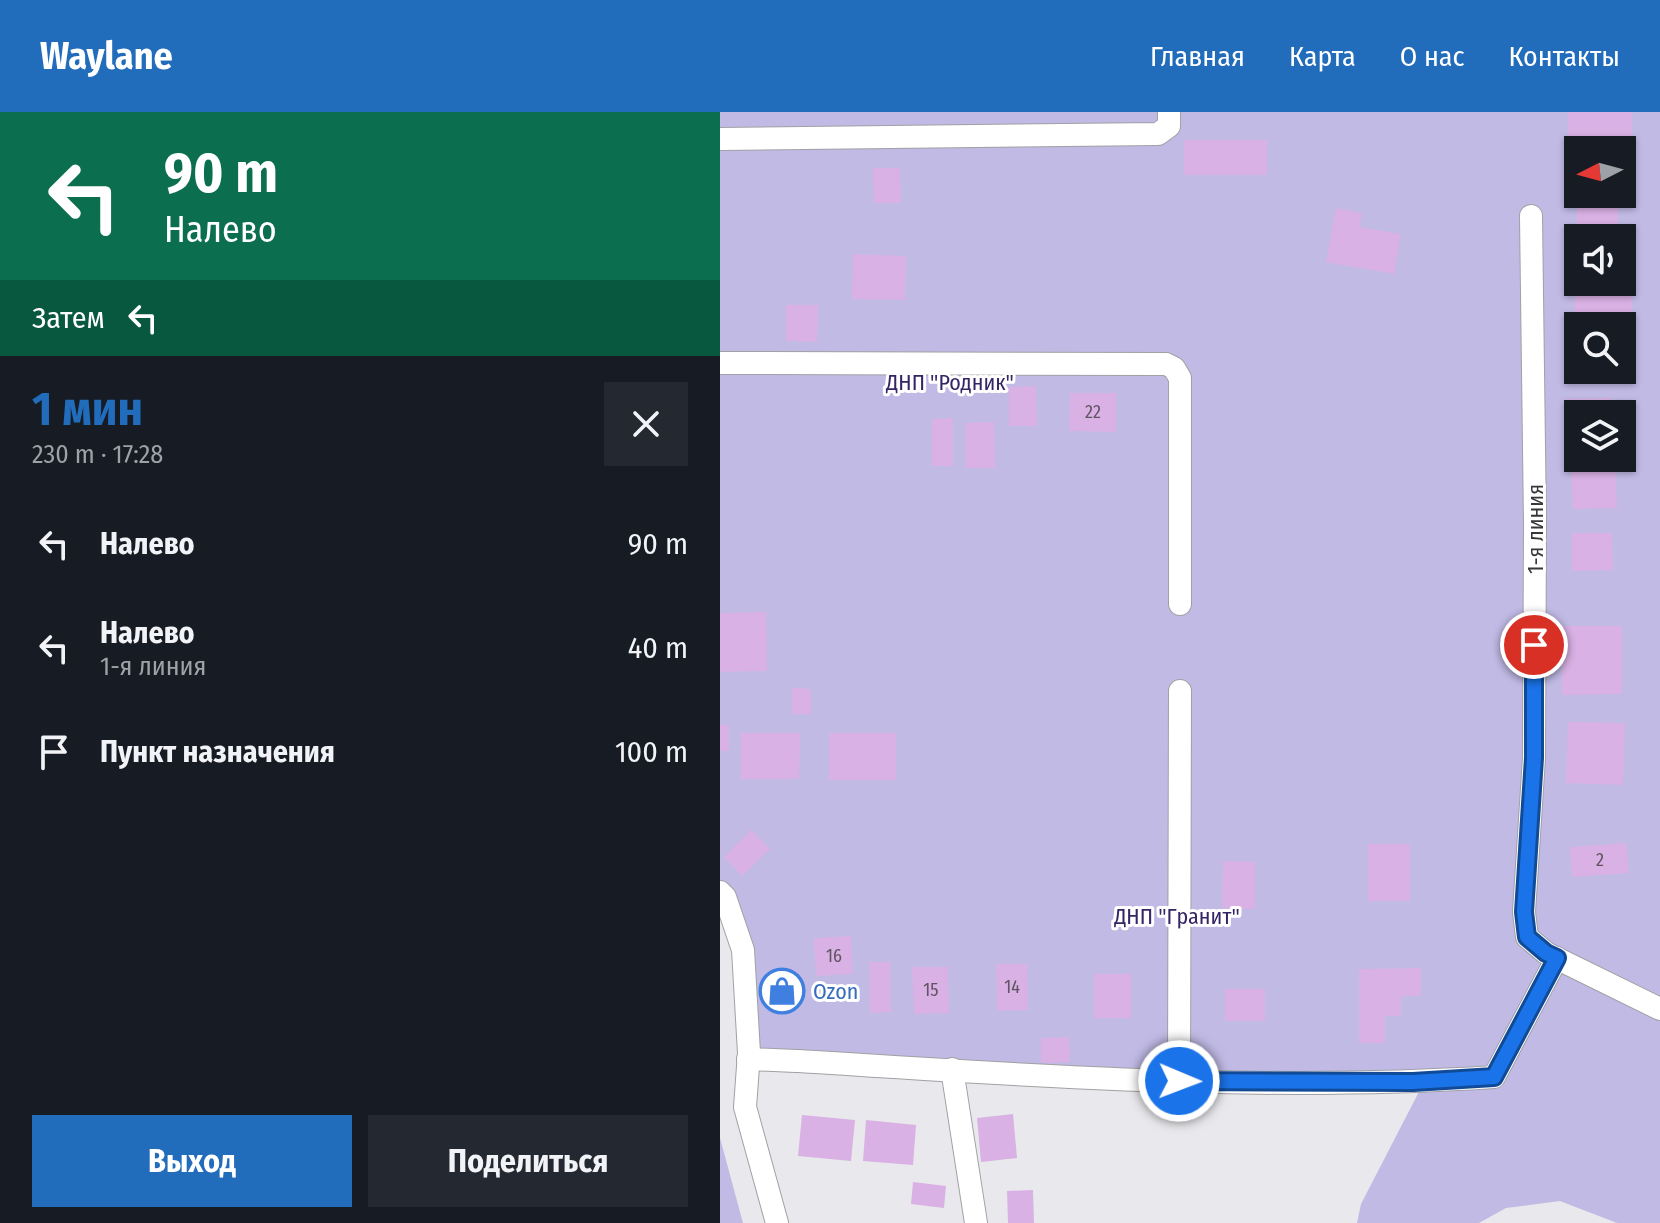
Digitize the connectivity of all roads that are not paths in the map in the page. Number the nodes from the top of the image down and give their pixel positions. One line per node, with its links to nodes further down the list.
1 (1169, 112): 2 (street)
2 (720, 139)
3 (1531, 216): 8 (street, 1-я линия)
4 (720, 363): 5 (street)
5 (1180, 604)
6 (1180, 691): 12 (street)
7 (720, 892): 10 (street)
8 (1557, 958): 9 (street); 12 (street)
9 (1660, 1009)
10 (748, 1059): 11 (street); 13 (street)
11 (952, 1069): 12 (street); 14 (street)
12 (1179, 1081)
13 (777, 1223)
14 (976, 1223)

